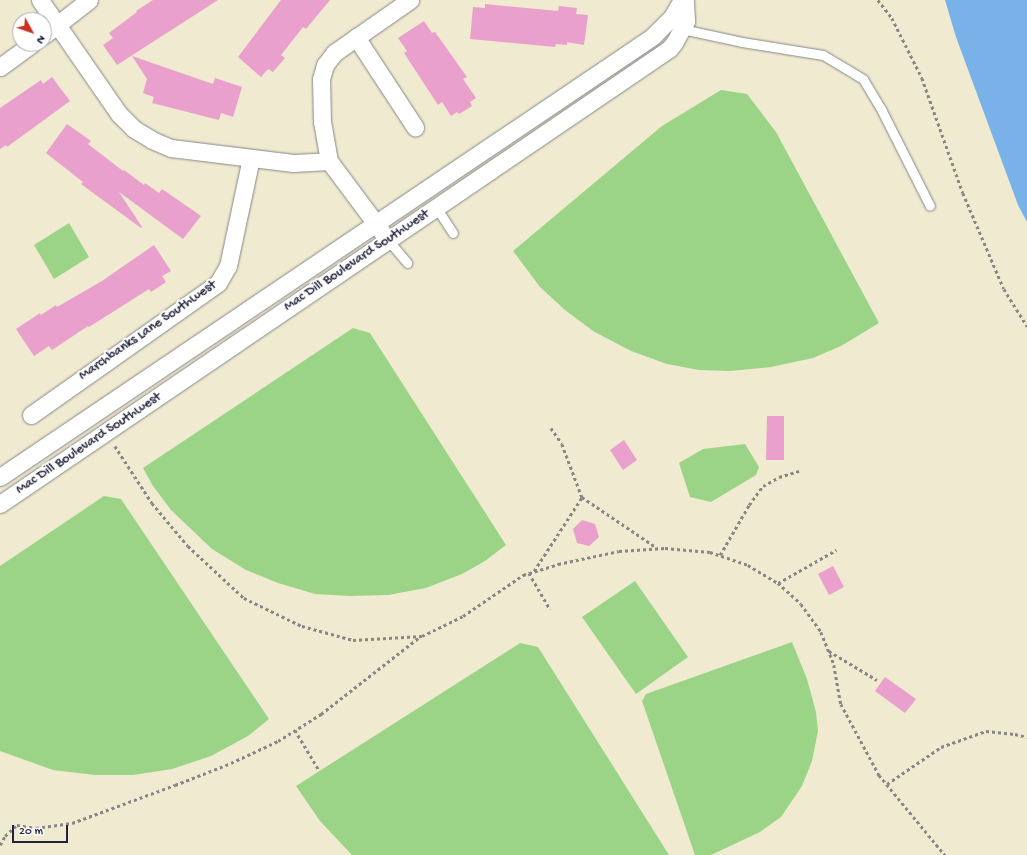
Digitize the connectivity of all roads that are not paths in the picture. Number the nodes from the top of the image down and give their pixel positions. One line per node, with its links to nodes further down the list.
1 (40, 0): 5 (street)
2 (89, 0): 6 (street)
3 (410, 0): 9 (street)
4 (683, 0): 7 (street, Mac Dill Boulevard Southwest); 17 (street, Mac Dill Boulevard Southwest)
5 (44, 12)
6 (52, 28)
7 (682, 29): 15 (lane); 16 (street, Mac Dill Boulevard Southwest)
8 (52, 32): 13 (street)
9 (356, 37): 12 (street); 14 (street)
10 (21, 52): 11 (street)
11 (0, 67)
12 (415, 127)
13 (251, 158): 14 (street); 21 (street, Marchbanks Lane Southwest)
14 (329, 160): 17 (street)
15 (930, 206)
16 (436, 207): 18 (lane); 19 (street, Mac Dill Boulevard Southwest)
17 (376, 223): 19 (street); 22 (street, Mac Dill Boulevard Southwest)
18 (453, 233)
19 (388, 240): 20 (lane); 23 (street, Mac Dill Boulevard Southwest)
20 (407, 263)
21 (31, 415)
22 (0, 477)
23 (0, 504)

